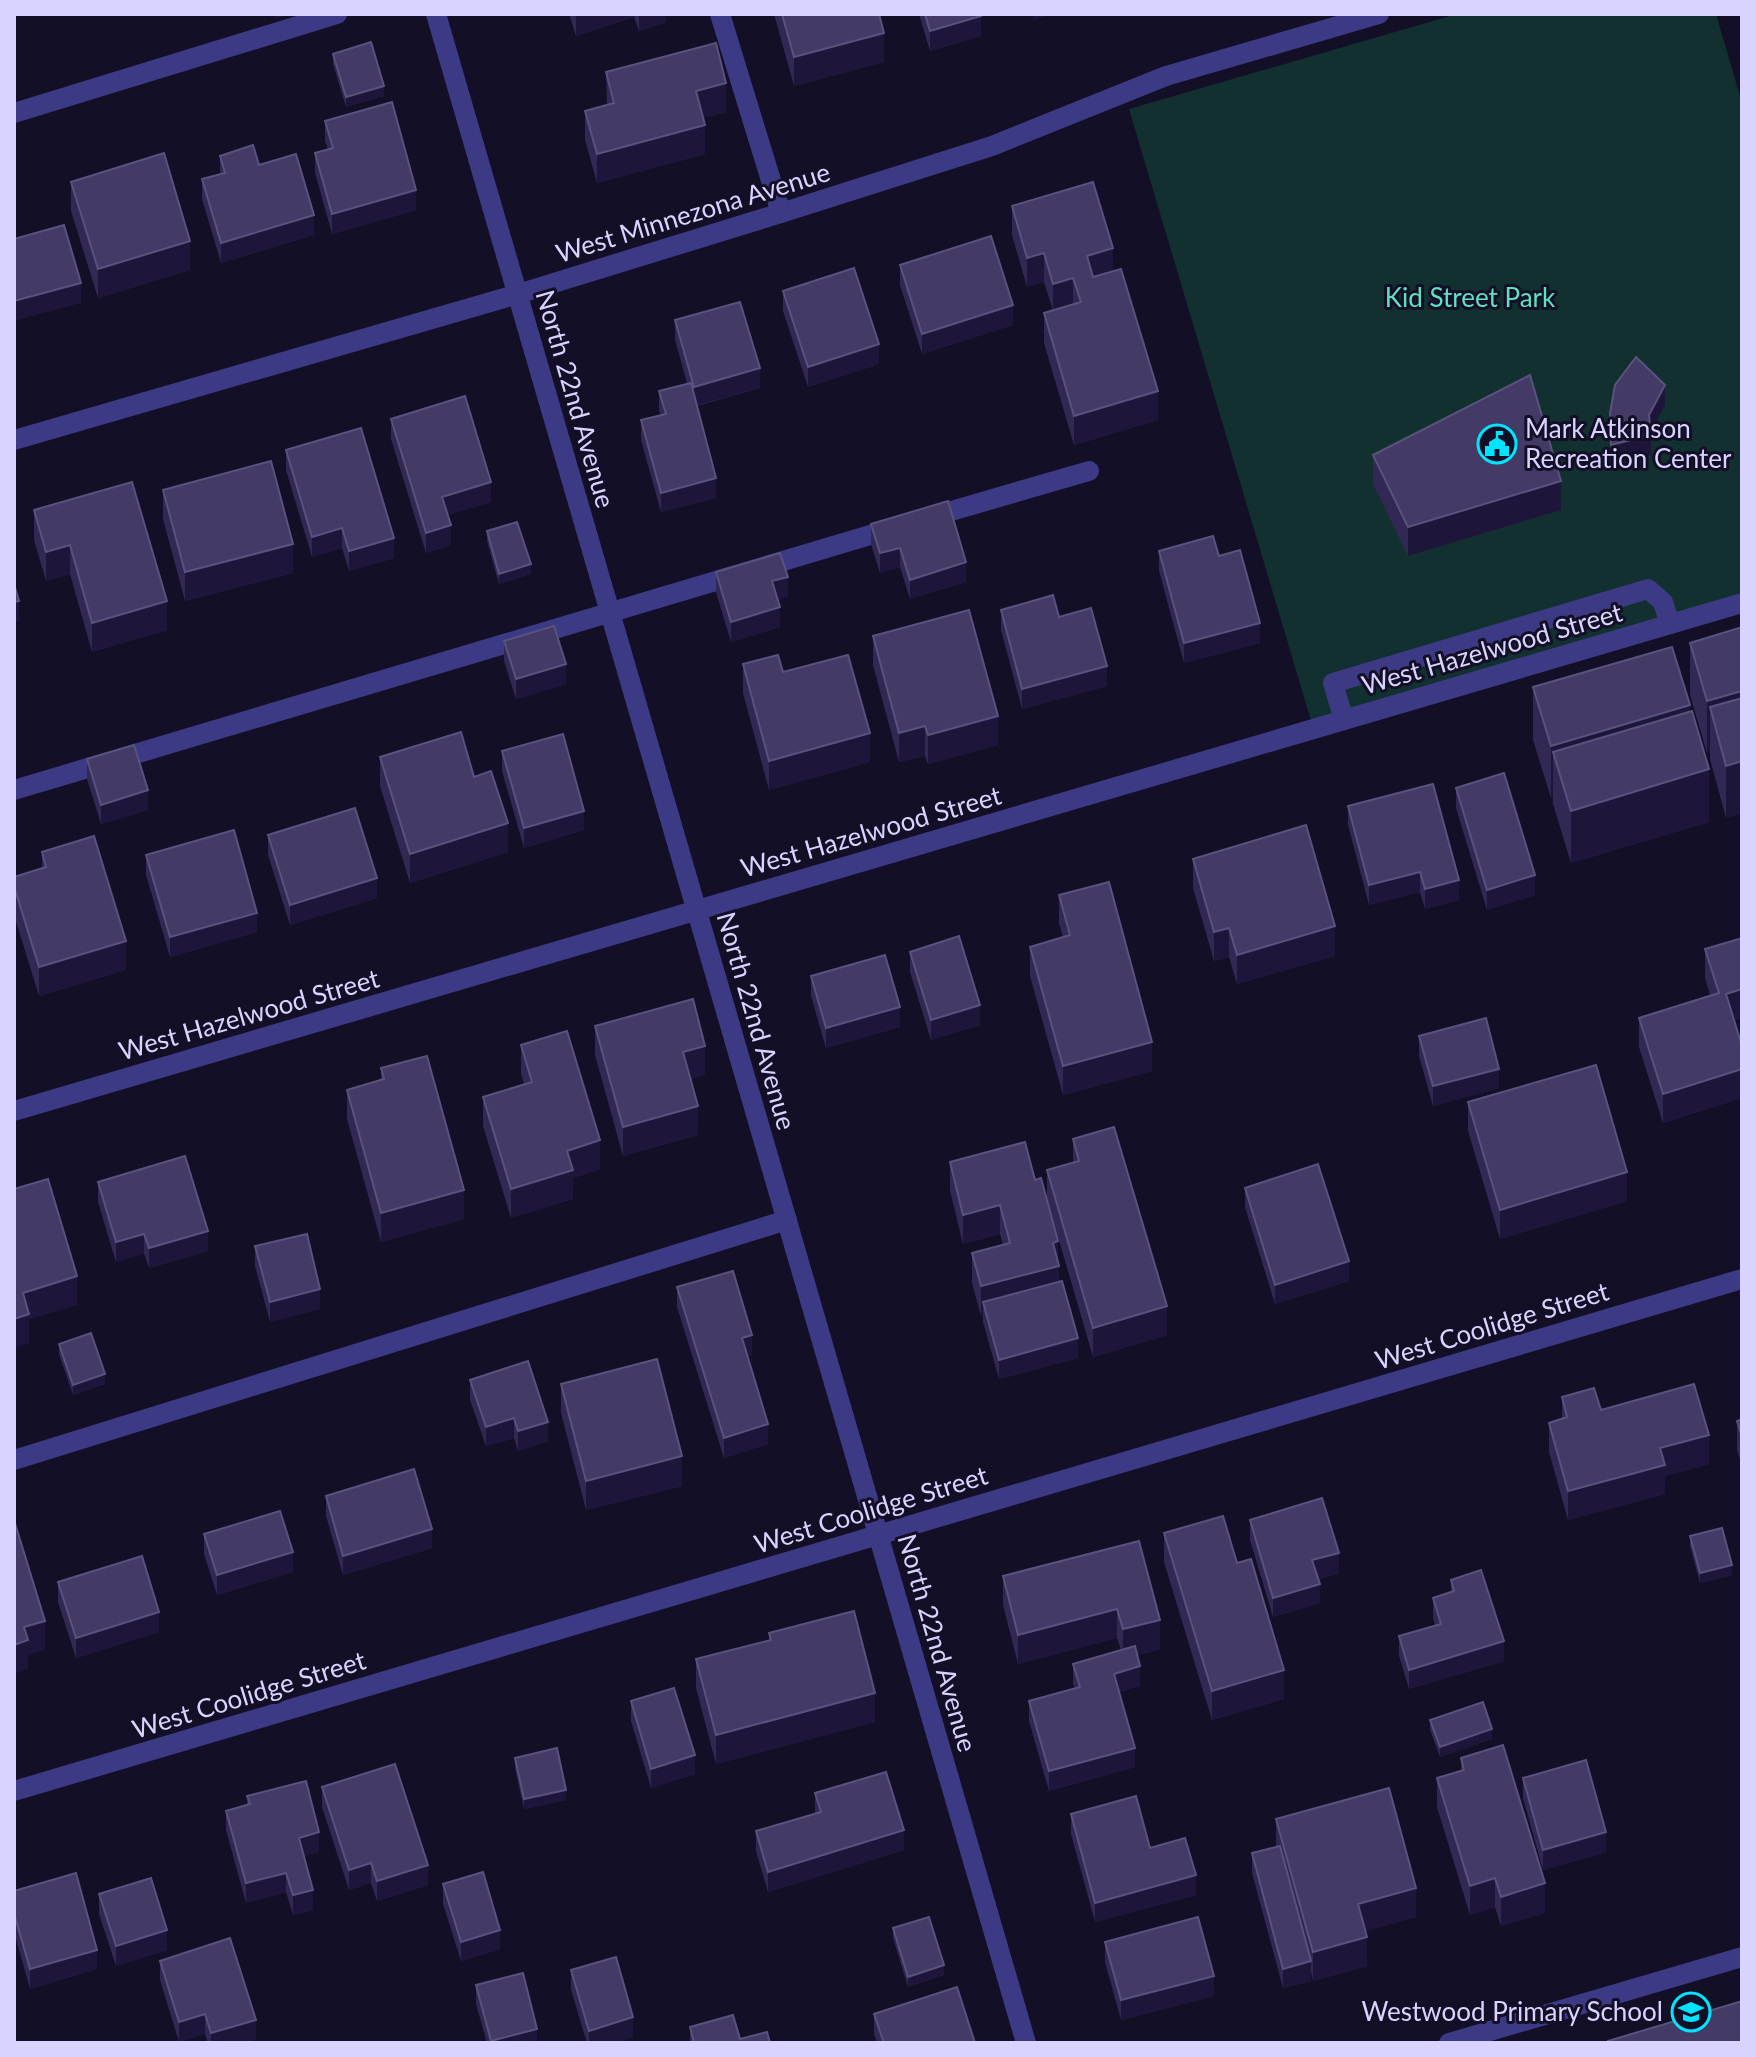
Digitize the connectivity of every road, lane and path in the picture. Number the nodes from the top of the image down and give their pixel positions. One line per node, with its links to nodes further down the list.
1 (337, 14): 5 (street)
2 (436, 14): 7 (street, North 22nd Avenue)
3 (720, 14): 6 (street)
4 (1379, 14): 6 (street, West Minnezona Avenue)
5 (14, 113)
6 (781, 213): 7 (street, West Minnezona Avenue)
7 (518, 294): 8 (street, West Minnezona Avenue); 11 (street, North 22nd Avenue)
8 (14, 440)
9 (1089, 471): 11 (street)
10 (1742, 603): 12 (street, West Hazelwood Street)
11 (610, 611): 14 (street); 15 (street, North 22nd Avenue)
12 (1670, 624): 13 (street, West Hazelwood Street); 13 (street)
13 (1344, 720): 15 (street, West Hazelwood Street)
14 (14, 790)
15 (697, 911): 16 (street, West Hazelwood Street); 17 (street, North 22nd Avenue)
16 (14, 1111)
17 (787, 1220): 19 (street); 20 (street, North 22nd Avenue)
18 (1742, 1279): 20 (street, West Coolidge Street)
19 (14, 1460)
20 (878, 1535): 21 (street, West Coolidge Street); 23 (street, North 22nd Avenue)
21 (14, 1791)
22 (1742, 1957): 24 (street)
23 (1026, 2043)
24 (1449, 2043)

